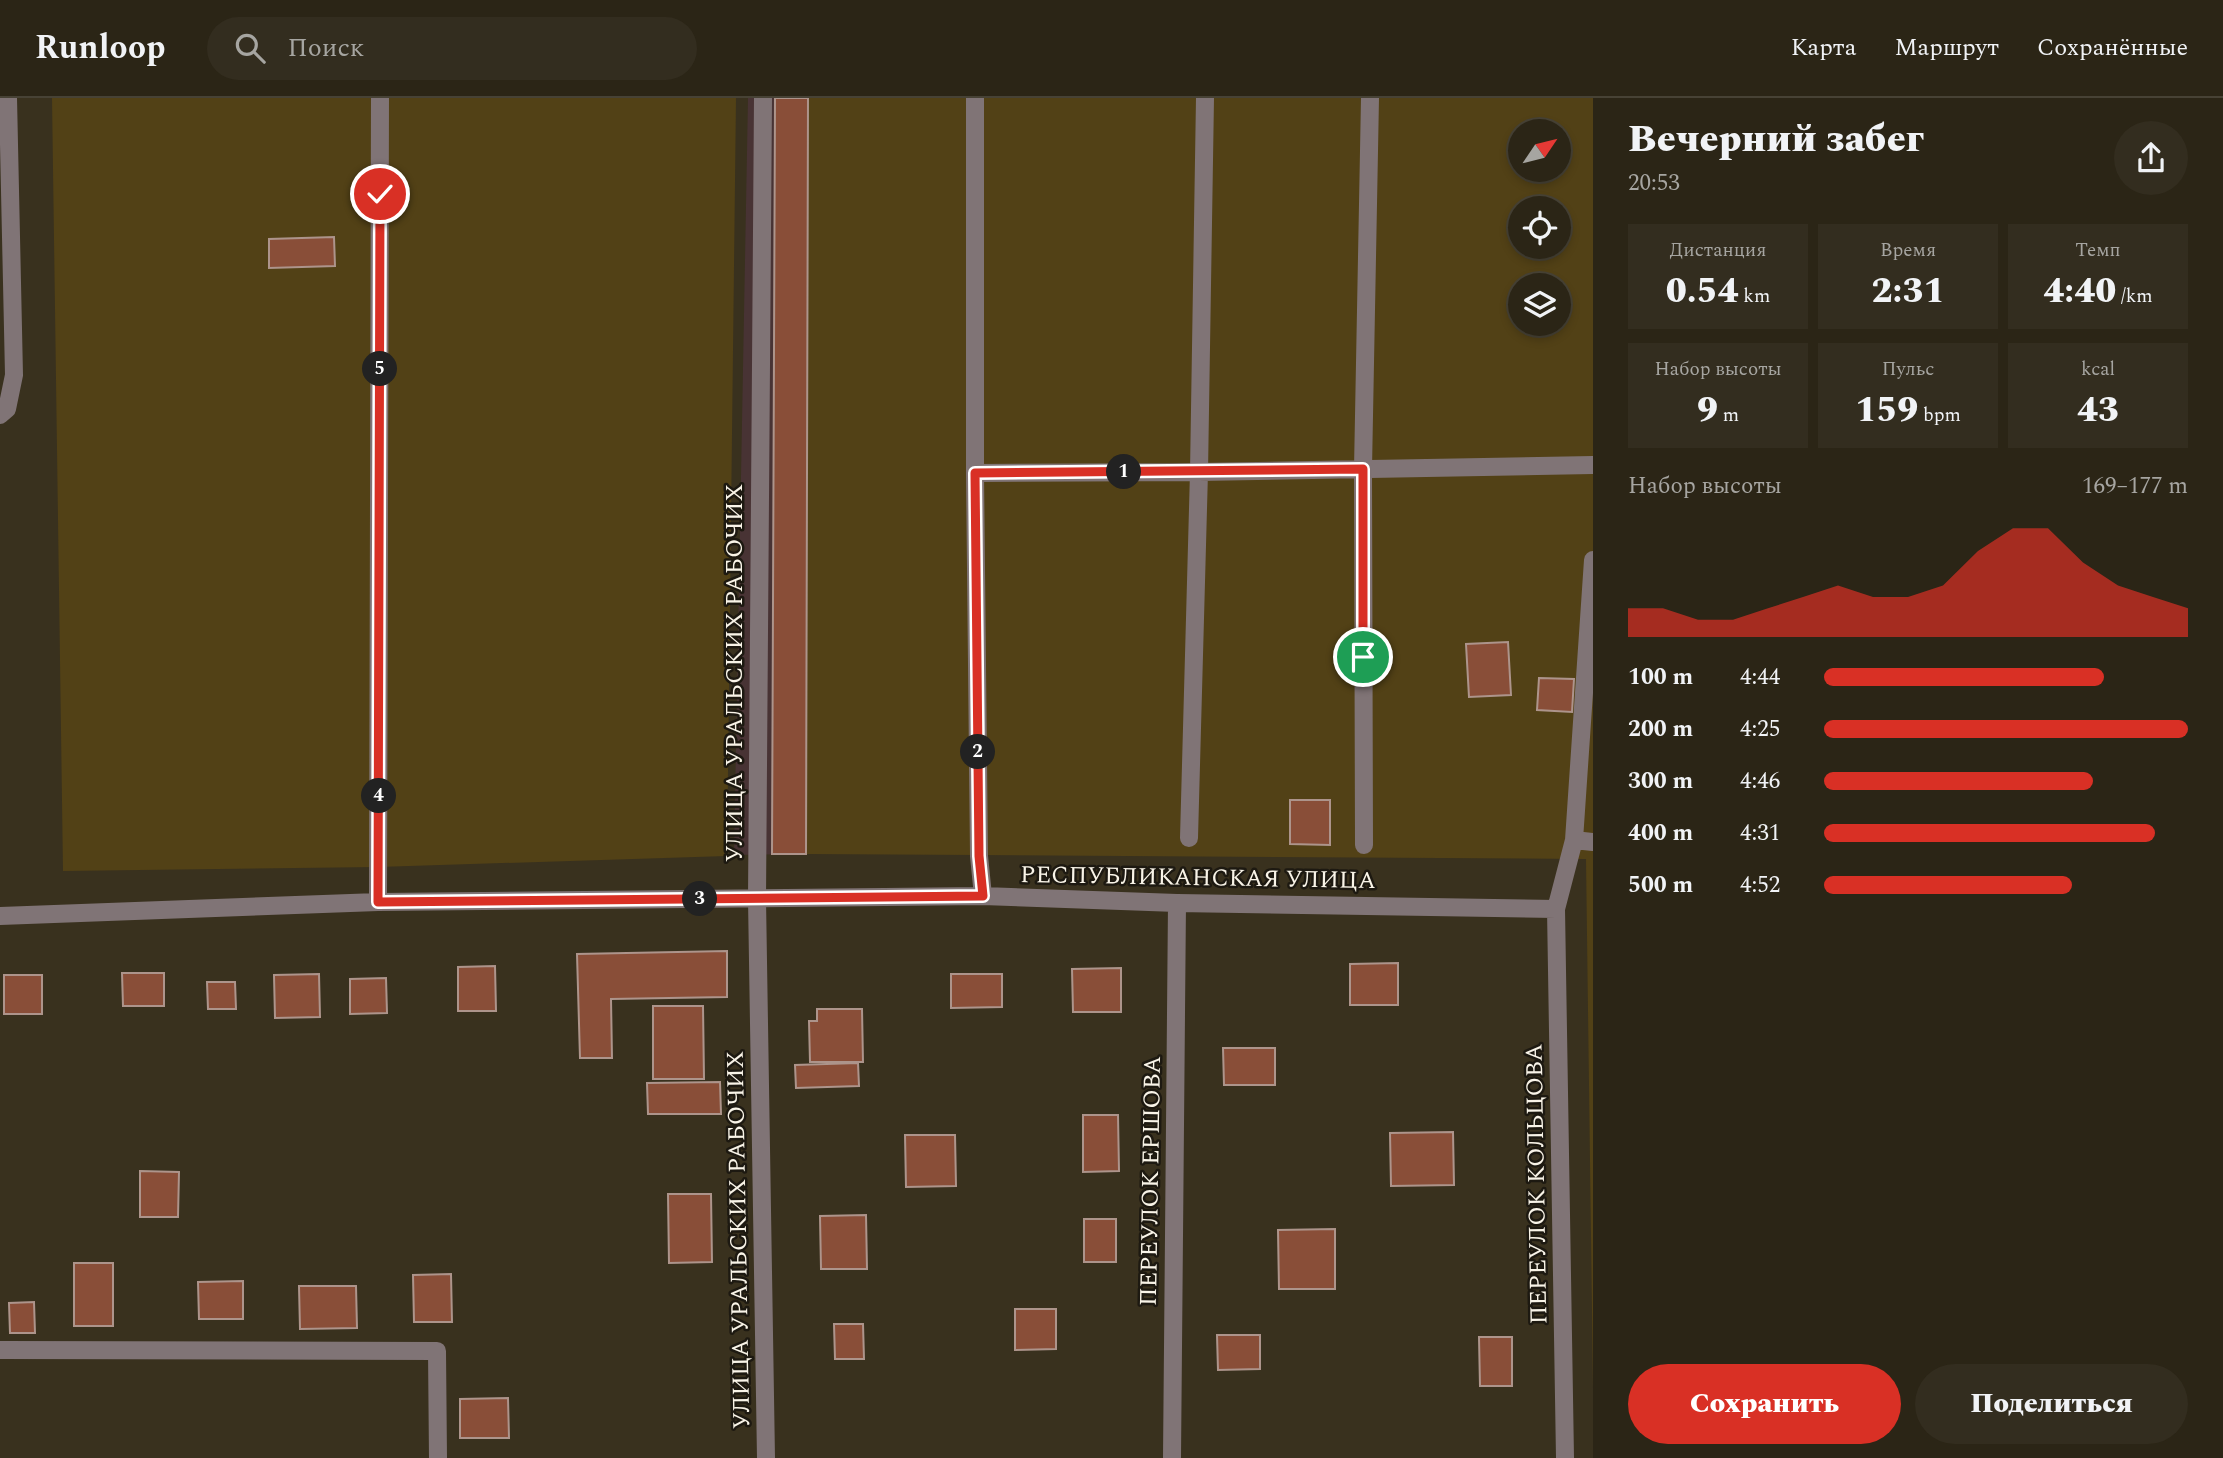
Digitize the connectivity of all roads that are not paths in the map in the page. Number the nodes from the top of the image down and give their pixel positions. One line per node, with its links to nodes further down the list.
1 (8, 98): 7 (street)
2 (380, 98): 19 (street)
3 (763, 98): 18 (street, УЛИЦА УРАЛЬСКИХ РАБОЧИХ)
4 (975, 98): 11 (street)
5 (1205, 98): 10 (street)
6 (1370, 98): 9 (street)
7 (0, 415)
8 (1593, 465): 9 (street)
9 (1363, 469): 10 (street); 16 (street)
10 (1199, 472): 11 (street); 13 (street)
11 (975, 473): 17 (street)
12 (1593, 560): 14 (street, ПЕРЕУЛОК КОЛЬЦОВА)
13 (1189, 838)
14 (1574, 840): 15 (street); 21 (street, ПЕРЕУЛОК КОЛЬЦОВА)
15 (1593, 842)
16 (1364, 845)
17 (983, 896): 18 (street, РЕСПУБЛИКАНСКАЯ УЛИЦА); 20 (street, РЕСПУБЛИКАНСКАЯ УЛИЦА)
18 (757, 899): 19 (street, РЕСПУБЛИКАНСКАЯ УЛИЦА); 25 (street, УЛИЦА УРАЛЬСКИХ РАБОЧИХ)
19 (378, 902): 22 (street, РЕСПУБЛИКАНСКАЯ УЛИЦА)
20 (1177, 904): 21 (street, РЕСПУБЛИКАНСКАЯ УЛИЦА); 26 (street, ПЕРЕУЛОК ЕРШОВА)
21 (1556, 909): 27 (street, ПЕРЕУЛОК КОЛЬЦОВА)
22 (0, 916)
23 (0, 1350): 24 (street)
24 (438, 1458)
25 (766, 1458)
26 (1172, 1458)
27 (1565, 1458)

